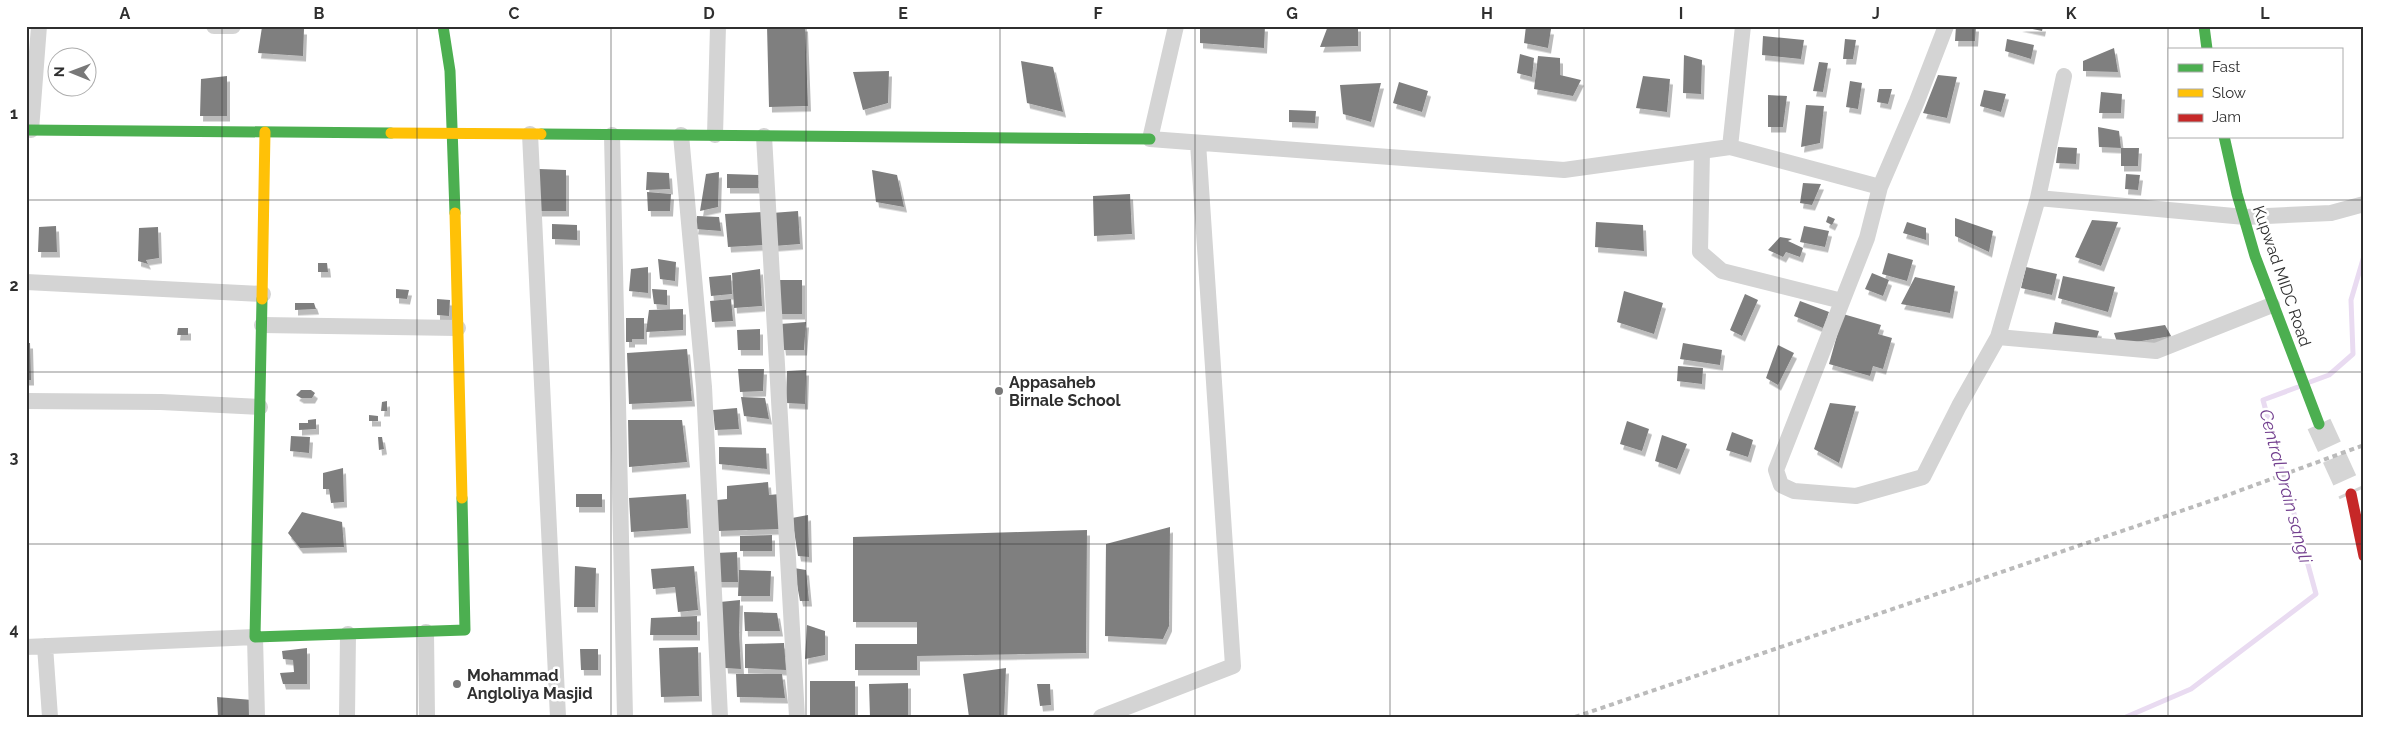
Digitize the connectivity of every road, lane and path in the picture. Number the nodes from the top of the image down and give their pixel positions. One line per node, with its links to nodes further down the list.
1 (39, 26): 12 (street)
2 (214, 26): 3 (street)
3 (233, 26)
4 (443, 26): 14 (street)
5 (718, 26): 18 (street)
6 (1176, 26): 21 (street)
7 (1744, 26): 23 (street)
8 (1946, 26): 25 (street)
9 (2204, 26): 10 (street)
10 (2207, 48)
11 (2064, 76): 26 (street)
12 (29, 130): 13 (street)
13 (266, 132): 14 (street); 30 (street)
14 (453, 133): 15 (street); 34 (street)
15 (530, 134): 16 (street); 50 (street)
16 (612, 135): 17 (street); 51 (street)
17 (681, 135): 18 (street); 52 (street)
18 (715, 135): 19 (street)
19 (764, 136): 21 (street); 53 (street)
20 (2224, 138): 28 (street, Kupwad MIDC Road)
21 (1150, 139): 22 (street)
22 (1198, 143): 24 (street); 54 (street)
23 (1730, 147): 24 (street); 25 (street)
24 (1702, 151): 31 (street)
25 (1880, 187): 31 (street)
26 (2038, 198): 28 (street); 35 (street)
27 (2364, 204): 28 (street)
28 (2246, 216): 32 (street, Kupwad MIDC Road)
29 (26, 282): 30 (street)
30 (263, 294): 33 (street)
31 (1842, 301): 35 (street)
32 (2272, 305): 35 (street); 38 (street, Kupwad MIDC Road)
33 (262, 325): 34 (street); 37 (street)
34 (458, 328): 41 (street)
35 (1998, 337)
36 (26, 401): 37 (street)
37 (260, 407): 43 (street)
38 (2319, 424)
39 (2351, 494): 40 (street)
40 (2363, 557)
41 (426, 632): 42 (street); 49 (street)
42 (348, 634): 43 (street); 48 (street)
43 (256, 637): 44 (street); 47 (street)
44 (45, 646): 45 (street); 46 (street)
45 (26, 647)
46 (50, 717)
47 (257, 717)
48 (347, 717)
49 (427, 717)
50 (558, 717)
51 (625, 717)
52 (720, 717)
53 (797, 717)
54 (1101, 717)

